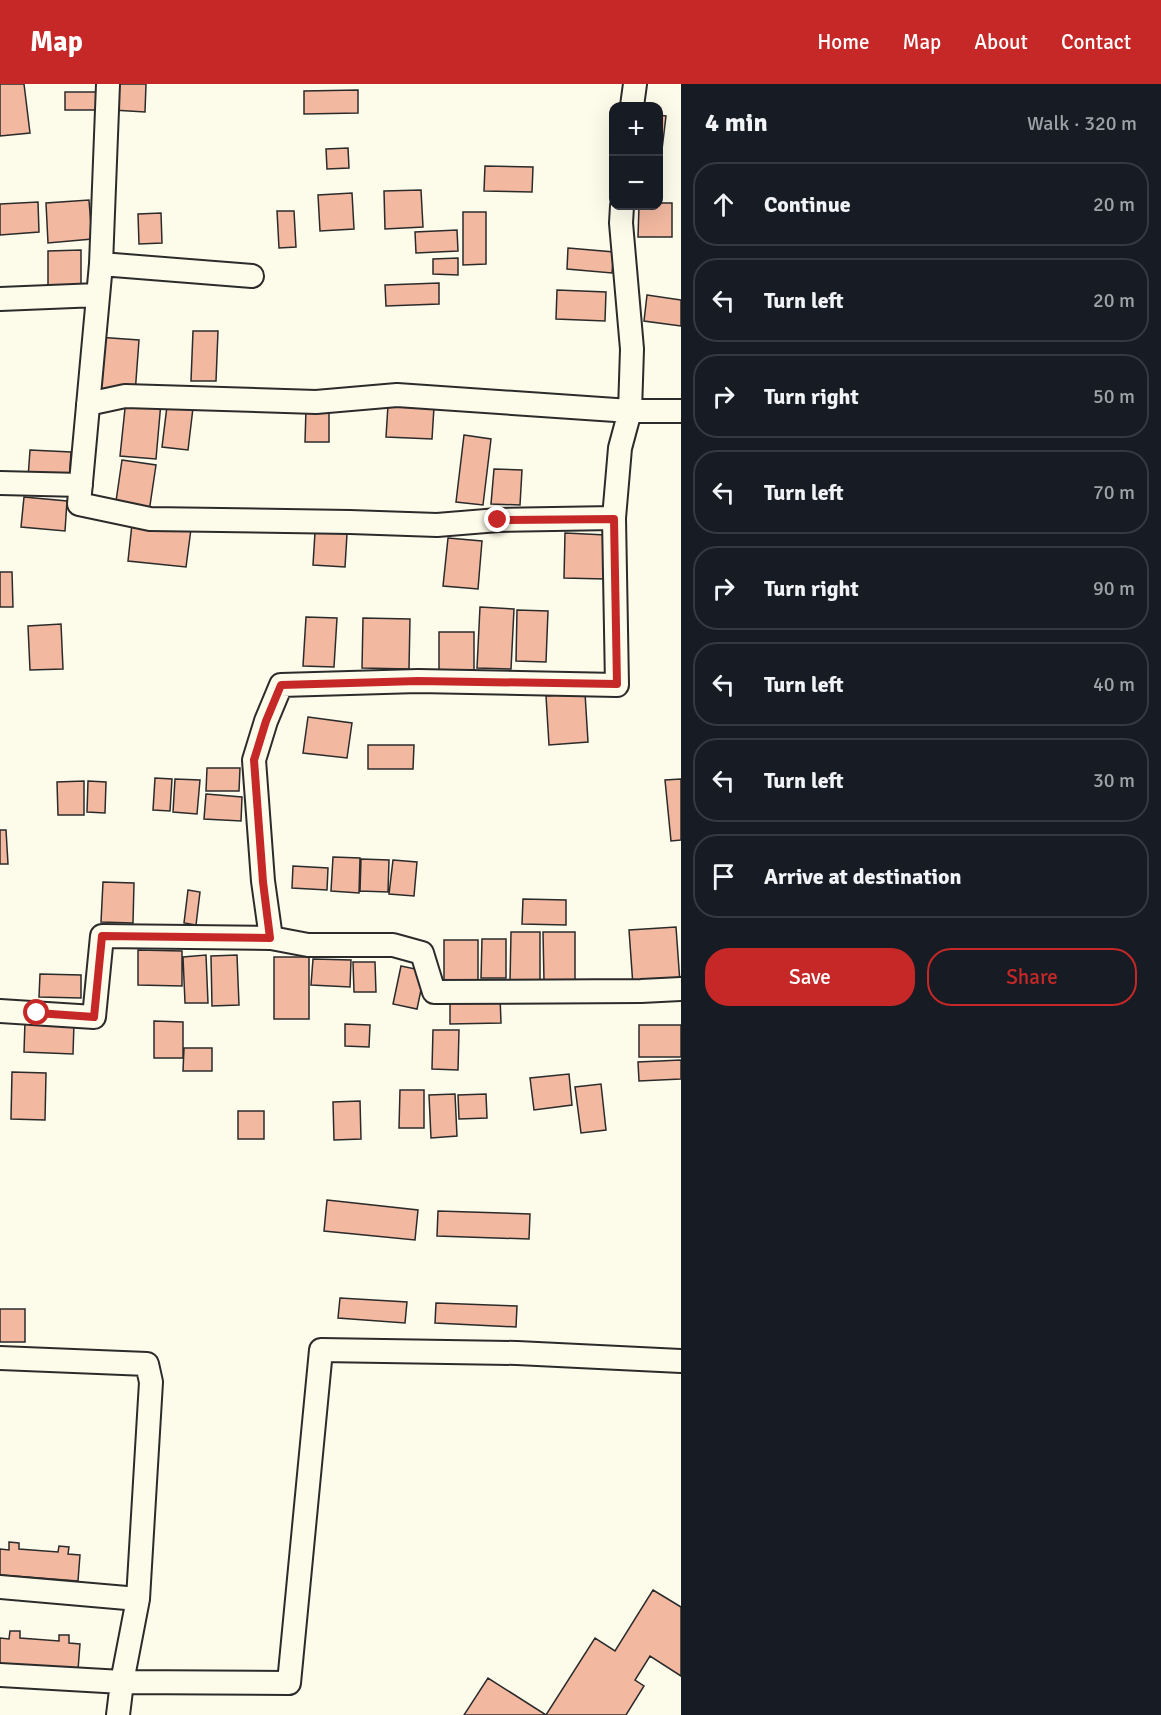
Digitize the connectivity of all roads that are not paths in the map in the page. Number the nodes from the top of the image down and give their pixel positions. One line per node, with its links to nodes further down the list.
1 (108, 84): 5 (street)
2 (634, 84): 3 (street)
3 (632, 102)
4 (622, 210): 10 (street)
5 (101, 264): 6 (street); 7 (street)
6 (252, 276)
7 (98, 296): 8 (street); 9 (street)
8 (0, 299)
9 (88, 404): 10 (street); 13 (street)
10 (630, 411): 11 (street); 14 (street)
11 (681, 411)
12 (0, 483): 13 (street)
13 (81, 485): 14 (street)
14 (614, 519): 15 (street)
15 (270, 938): 16 (street); 17 (street)
16 (681, 989)
17 (0, 1011)
18 (0, 1358): 21 (street)
19 (681, 1361): 23 (street)
20 (0, 1587): 21 (street)
21 (138, 1599): 23 (street)
22 (0, 1675): 23 (street)
23 (122, 1682): 24 (street)
24 (118, 1715)

